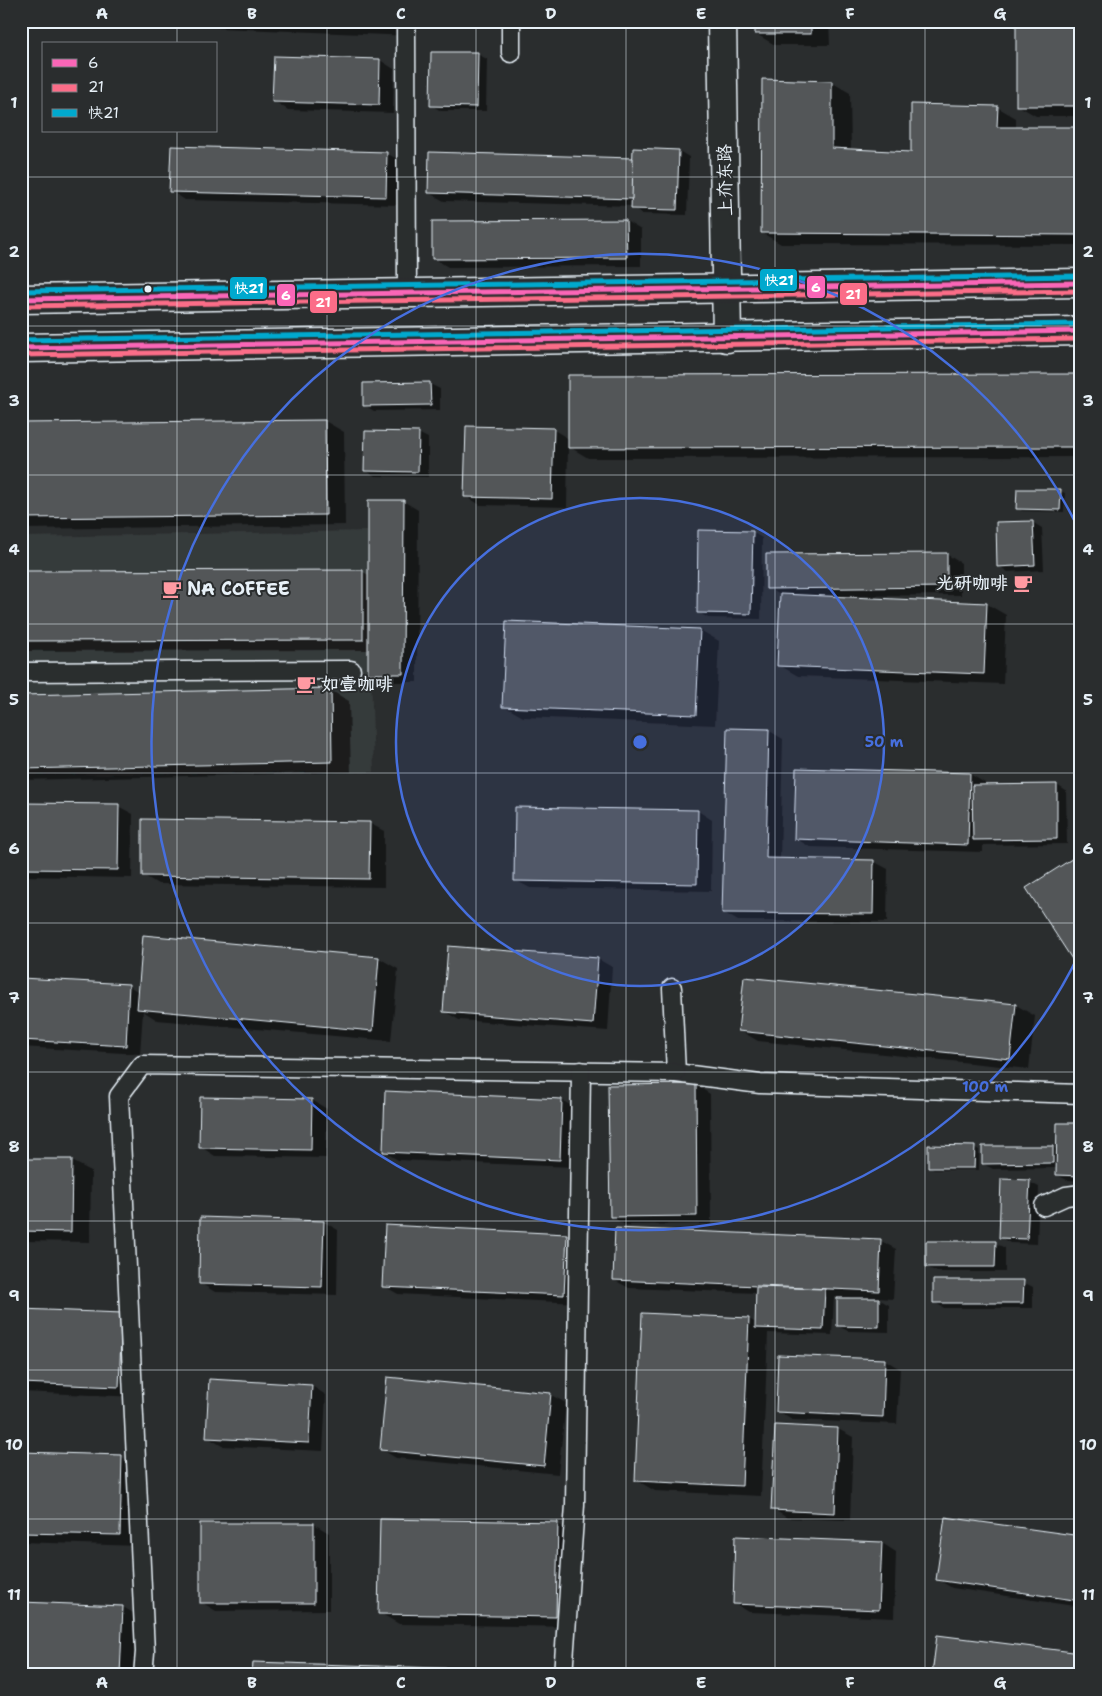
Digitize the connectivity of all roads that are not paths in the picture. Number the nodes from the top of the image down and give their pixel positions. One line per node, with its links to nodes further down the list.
1 (406, 21): 7 (lane)
2 (511, 21): 4 (lane)
3 (722, 21): 6 (main road, 上夼东路)
4 (511, 53)
5 (1081, 283): 6 (main road)
6 (728, 288): 7 (main road); 10 (main road, 上夼东路)
7 (407, 294): 8 (main road)
8 (21, 299)
9 (1081, 331): 10 (main road)
10 (727, 338): 11 (main road)
11 (21, 348)
12 (351, 670): 13 (lane)
13 (21, 672)
14 (672, 988): 16 (lane)
15 (582, 1071): 16 (lane); 20 (lane); 21 (lane)
16 (676, 1073): 17 (lane)
17 (1081, 1094)
18 (1081, 1194): 19 (lane)
19 (1044, 1206)
20 (143, 1675)
21 (563, 1675)

